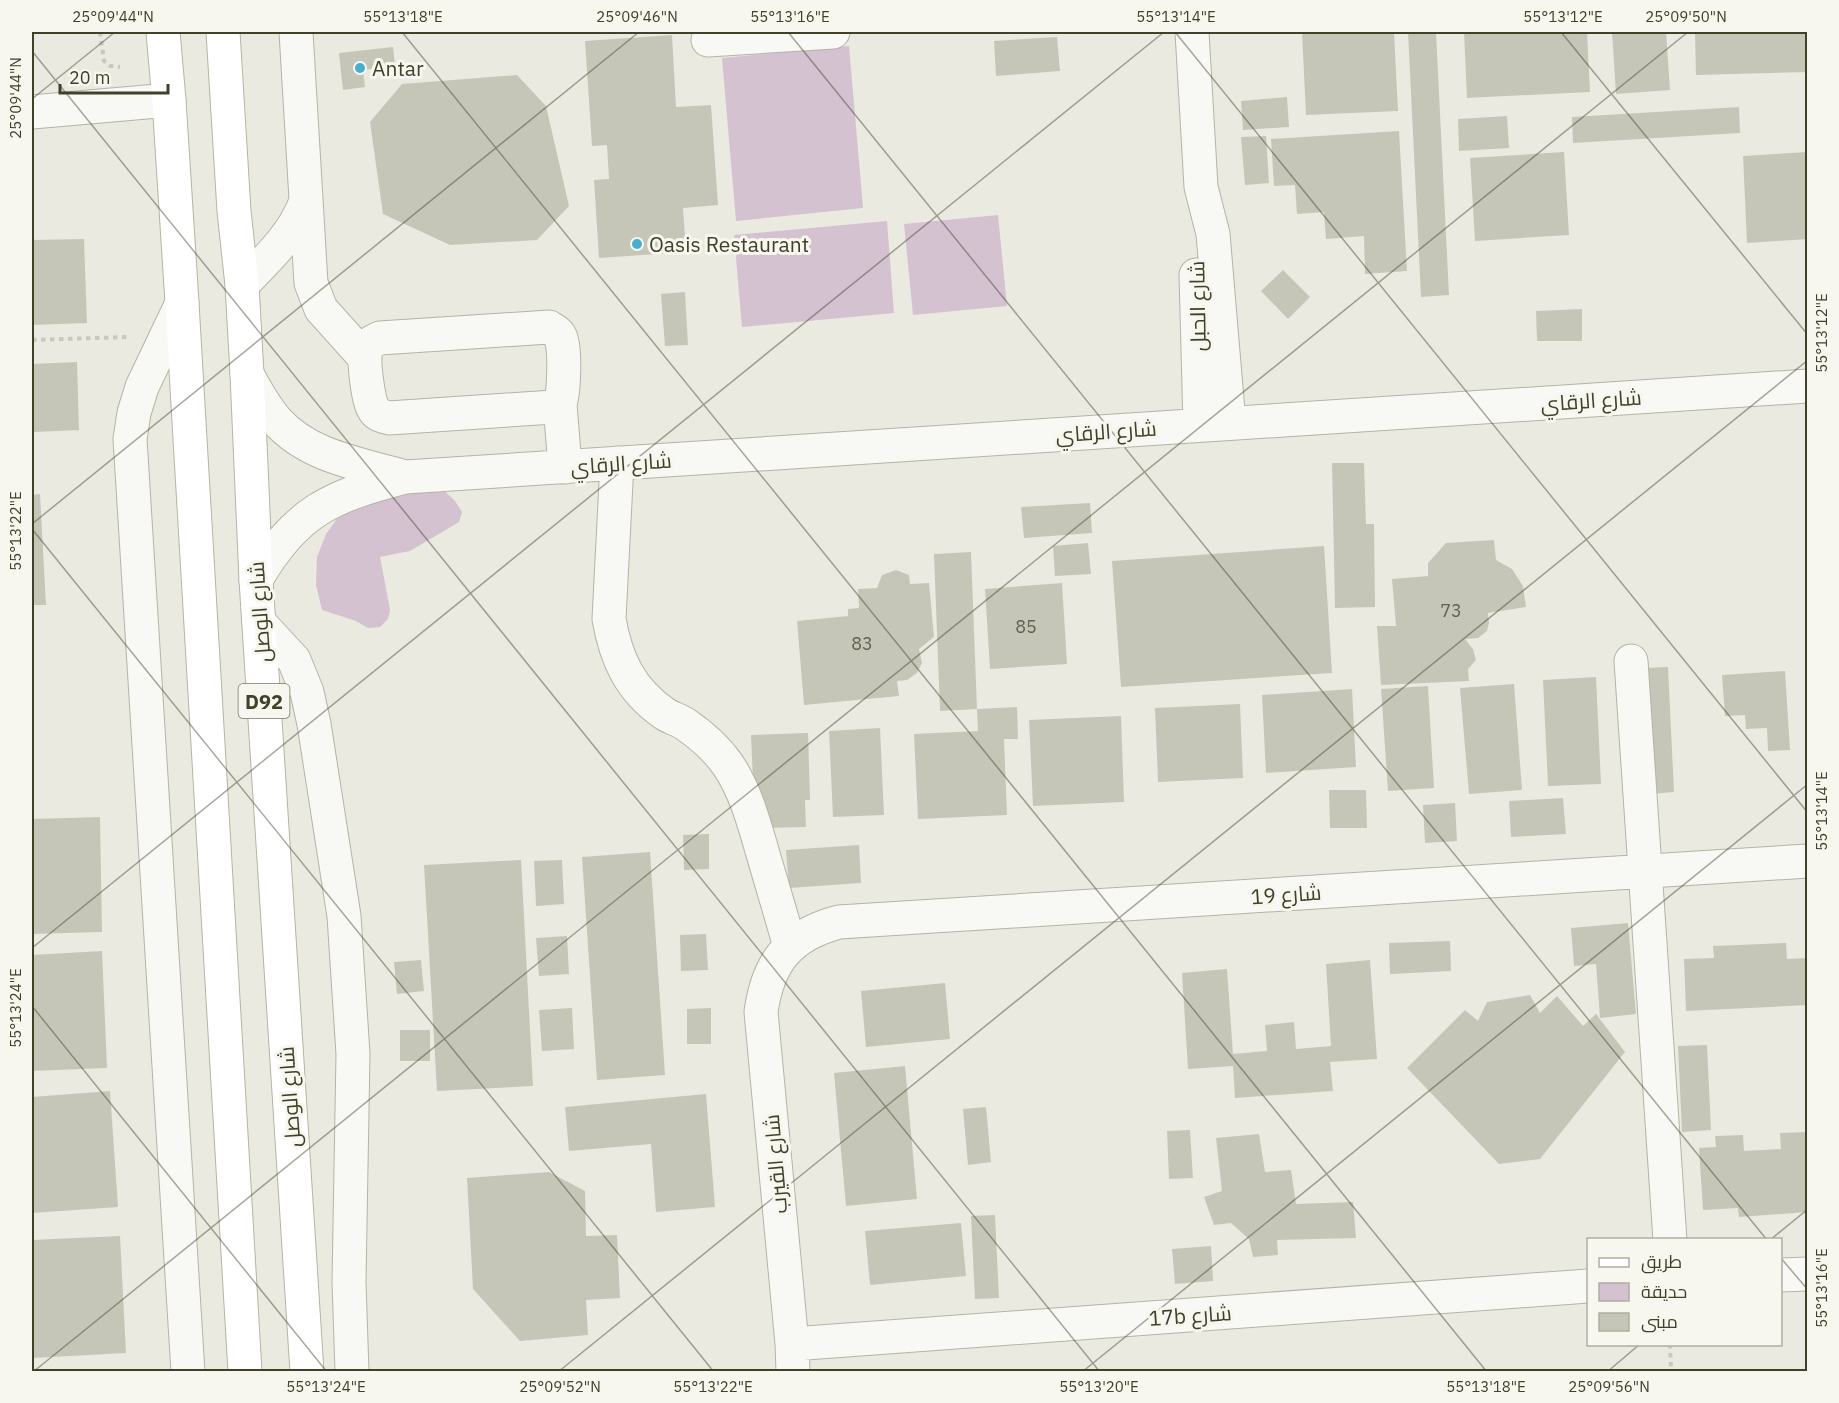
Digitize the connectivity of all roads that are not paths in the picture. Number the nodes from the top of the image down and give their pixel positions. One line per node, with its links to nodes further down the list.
1 (163, 32): 7 (main road, D92)
2 (224, 32): 10 (main road, شارع الوصل / D92)
3 (296, 32): 9 (street)
4 (833, 32): 6 (street)
5 (1192, 32): 16 (street, شارع الحبل)
6 (708, 40)
7 (169, 99): 8 (street); 11 (main road, D92)
8 (32, 112)
9 (306, 201): 10 (street); 12 (street)
10 (242, 285): 13 (main road, شارع الوصل / D92)
11 (183, 303): 31 (street); 32 (main road, D92)
12 (365, 358): 15 (street); 15 (street)
13 (247, 374): 19 (street, شارع الرقاي); 20 (main road, شارع الوصل / D92)
14 (1808, 386): 16 (street, شارع الرقاي)
15 (560, 404): 18 (street)
16 (1214, 424): 17 (street, شارع الرقاي)
17 (617, 463): 18 (street, شارع الرقاي); 25 (street)
18 (565, 467): 19 (street, شارع الرقاي)
19 (405, 477): 20 (street, شارع الرقاي)
20 (256, 580): 21 (main road, شارع الوصل / D92)
21 (259, 622): 33 (main road, شارع الوصل / D92); 34 (street)
22 (1631, 661): 24 (street)
23 (1808, 861): 24 (street, شارع 19)
24 (1645, 872): 25 (street, شارع 19); 26 (street)
25 (784, 953): 30 (street, شارع القيرب)
26 (1670, 1238)
27 (1808, 1274): 28 (street)
28 (1782, 1275)
29 (1587, 1286): 30 (street, 17b شارع)
30 (793, 1358)
31 (188, 1371)
32 (245, 1371)
33 (307, 1371)
34 (352, 1371)

